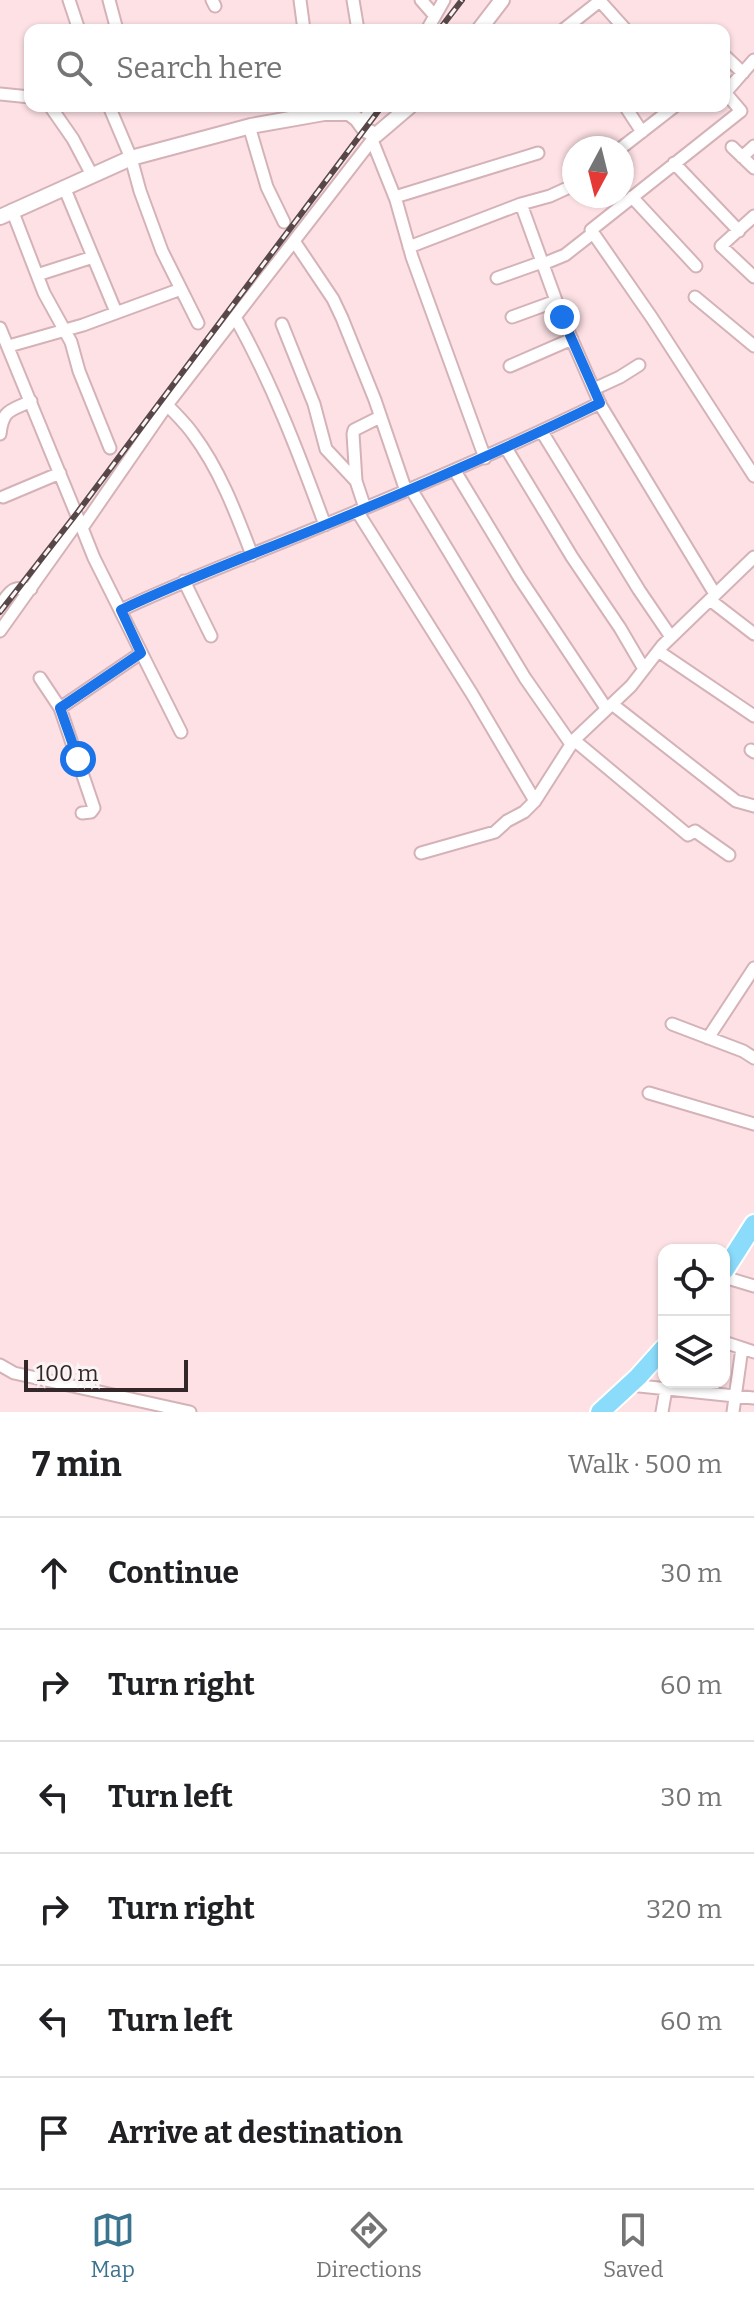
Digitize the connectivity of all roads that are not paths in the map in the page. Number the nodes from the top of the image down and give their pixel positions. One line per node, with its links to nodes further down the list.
1 (69, 0): 10 (street)
2 (109, 0): 11 (street)
3 (300, 0): 12 (street)
4 (353, 0): 13 (street)
5 (421, 0): 9 (street)
6 (444, 0): 9 (street)
7 (502, 0): 15 (street)
8 (601, 0): 16 (street); 17 (street)
9 (435, 16): 14 (street)
10 (77, 24)
11 (115, 24)
12 (303, 24)
13 (357, 24)
14 (430, 24)
15 (484, 24)
16 (571, 24)
17 (621, 24)
18 (754, 60): 20 (street)
19 (730, 61): 20 (street)
20 (743, 73): 21 (street)
21 (730, 87)
22 (0, 94): 23 (street)
23 (24, 96)
24 (730, 98): 43 (street)
25 (54, 112): 45 (street)
26 (112, 112): 42 (street)
27 (314, 112): 34 (street)
28 (340, 112): 33 (street)
29 (370, 112): 33 (street)
30 (403, 112): 36 (street)
31 (629, 112): 35 (street)
32 (667, 112): 35 (street)
33 (360, 125): 36 (street)
34 (249, 126): 42 (street); 55 (street)
35 (642, 132): 37 (street)
36 (374, 137): 49 (street); 58 (street)
37 (634, 138)
38 (754, 146): 41 (street)
39 (732, 147): 41 (street)
40 (538, 153): 49 (street)
41 (742, 157): 44 (street)
42 (131, 158): 45 (street); 66 (street)
43 (674, 163): 48 (street); 56 (street)
44 (754, 168)
45 (92, 175): 46 (street)
46 (64, 187): 53 (street); 60 (street)
47 (562, 190): 51 (street)
48 (634, 195)
49 (395, 197): 59 (street)
50 (634, 199): 62 (street)
51 (521, 204): 59 (street); 61 (street)
52 (618, 208): 57 (street)
53 (6, 213): 63 (street)
54 (754, 216): 56 (street)
55 (284, 222)
56 (739, 231): 64 (street)
57 (593, 233): 61 (street); 94 (street)
58 (294, 241): 70 (street); 86 (street)
59 (409, 247): 91 (street)
60 (93, 257): 63 (street); 69 (street)
61 (543, 263): 65 (street); 68 (street)
62 (696, 266)
63 (37, 275): 75 (street)
64 (754, 277)
65 (497, 278)
66 (181, 289): 69 (street); 72 (street)
67 (695, 297): 78 (street)
68 (556, 301): 71 (street); 76 (street)
69 (116, 312): 75 (street)
70 (235, 317): 84 (street); 100 (street)
71 (512, 317)
72 (198, 323)
73 (282, 324): 95 (street)
74 (0, 328): 77 (street)
75 (65, 330): 77 (street); 89 (street)
76 (572, 339): 80 (street); 81 (street)
77 (9, 346): 82 (street)
78 (754, 346)
79 (639, 365): 81 (street)
80 (510, 366)
81 (594, 389): 83 (street)
82 (31, 401): 85 (street); 93 (street)
83 (600, 403): 87 (street); 105 (street)
84 (167, 405): 99 (street); 101 (street)
85 (5, 409): 88 (street)
86 (380, 417): 95 (street); 96 (street)
87 (542, 432): 90 (street); 111 (street)
88 (0, 434)
89 (110, 448)
90 (506, 448): 91 (street); 114 (street)
91 (485, 458): 92 (street)
92 (455, 471): 96 (street); 116 (street)
93 (60, 473): 97 (street); 99 (street)
94 (754, 476)
95 (356, 481): 98 (street)
96 (408, 490): 98 (street); 120 (street)
97 (3, 497)
98 (361, 510): 100 (street); 121 (street)
99 (81, 524): 104 (street); 107 (street)
100 (325, 525): 101 (street)
101 (252, 555): 103 (street)
102 (754, 557): 105 (street)
103 (184, 581): 107 (street); 110 (street)
104 (31, 589): 106 (street); 108 (street)
105 (713, 597): 109 (street); 111 (street)
106 (0, 605)
107 (121, 610): 113 (street)
108 (0, 631)
109 (754, 634)
110 (211, 636)
111 (671, 637): 112 (street)
112 (658, 651): 114 (street); 118 (street)
113 (141, 653): 117 (street); 119 (street)
114 (644, 669): 116 (street)
115 (40, 678): 117 (street)
116 (609, 706): 120 (street); 122 (street)
117 (60, 708): 123 (street)
118 (754, 716)
119 (181, 732)
120 (573, 742): 121 (street); 125 (street)
121 (535, 801): 124 (street)
122 (754, 806)
123 (82, 813)
124 (421, 853)
125 (729, 855)
126 (752, 974): 128 (street)
127 (672, 1024): 128 (street)
128 (708, 1038): 129 (street)
129 (754, 1058)
130 (649, 1093): 131 (street)
131 (754, 1124)
132 (754, 1224): 133 (main road)
133 (730, 1262)
134 (730, 1279): 135 (street)
135 (754, 1286)
136 (748, 1350): 141 (street)
137 (658, 1355): 139 (main road)
138 (0, 1365): 143 (street)
139 (630, 1385): 140 (street); 144 (main road)
140 (666, 1389): 141 (street); 145 (street)
141 (735, 1396): 142 (street); 146 (street)
142 (754, 1398)
143 (190, 1412)
144 (600, 1412)
145 (662, 1412)
146 (733, 1412)

